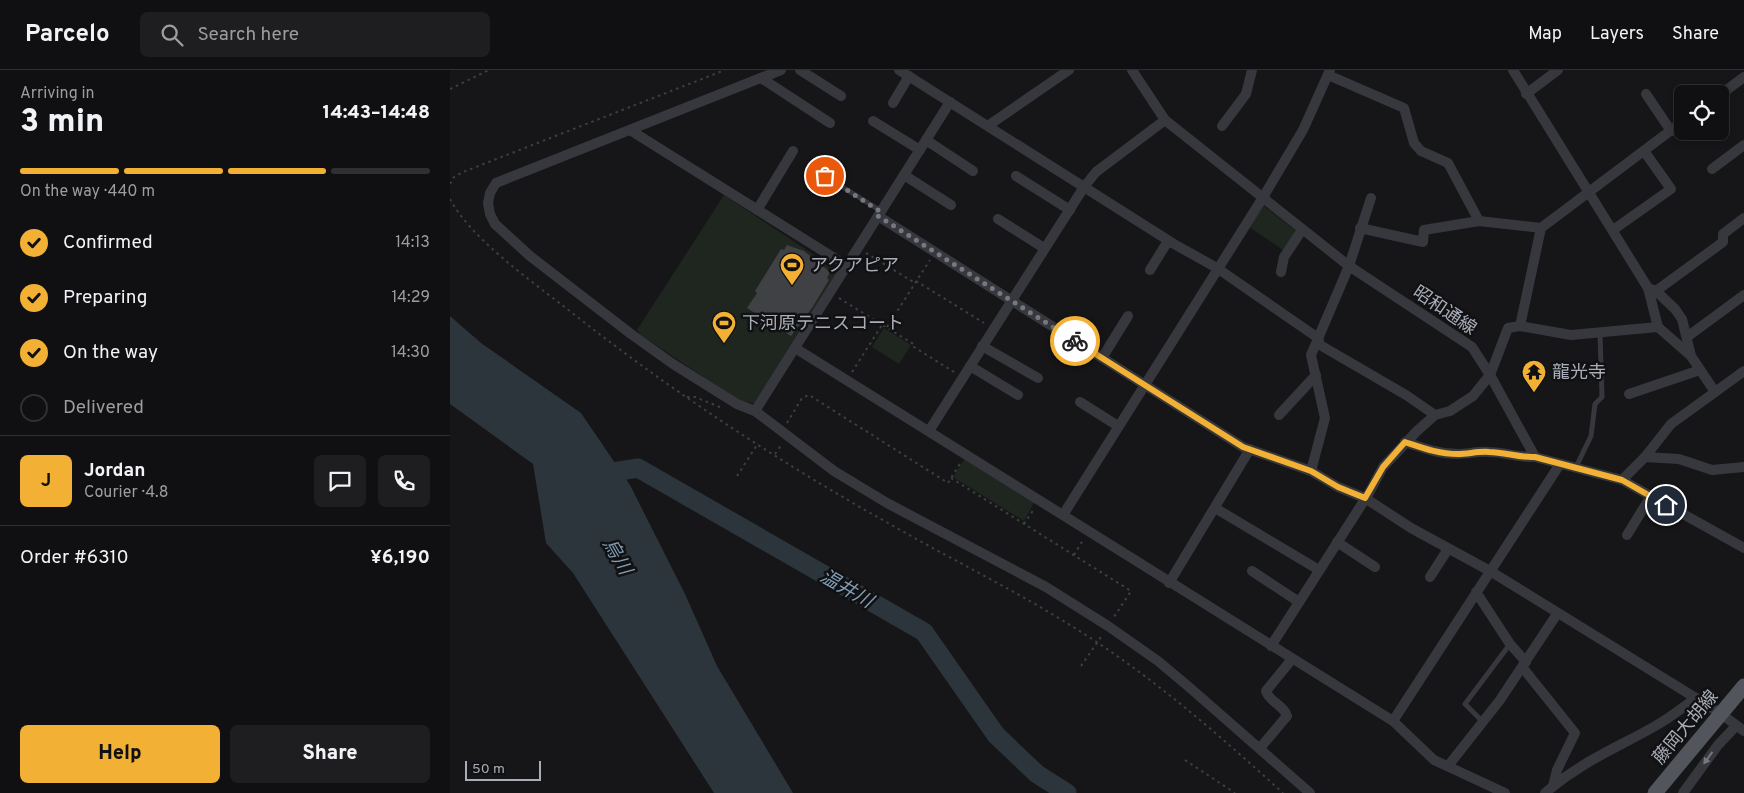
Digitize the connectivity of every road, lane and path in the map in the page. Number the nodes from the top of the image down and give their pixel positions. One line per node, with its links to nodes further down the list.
1 (489, 70): 16 (path)
2 (725, 70): 40 (path)
3 (782, 70): 14 (street)
4 (800, 70): 19 (street)
5 (899, 70): 12 (street)
6 (1069, 70): 25 (street)
7 (1252, 70): 26 (street)
8 (1513, 70): 17 (street)
9 (1558, 70): 17 (street)
10 (1136, 71): 22 (street, 昭和通線)
11 (1329, 72): 44 (street); 51 (street)
12 (909, 76): 20 (street); 21 (street)
13 (1742, 76): 15 (street)
14 (761, 78): 24 (street); 28 (street)
15 (1729, 87)
16 (450, 90)
17 (1526, 94): 42 (street)
18 (1646, 94): 29 (street)
19 (840, 96)
20 (950, 102): 25 (street); 30 (street)
21 (893, 104)
22 (1165, 120): 41 (street); 44 (street, 昭和通線)
23 (873, 121): 32 (street)
24 (830, 122)
25 (990, 126): 41 (street)
26 (1222, 126)
27 (1674, 129): 29 (street)
28 (630, 130): 46 (street); 98 (street)
29 (1671, 131): 34 (street)
30 (926, 140): 32 (street); 36 (street)
31 (1744, 145): 35 (street)
32 (920, 150): 37 (street)
33 (793, 151): 46 (street)
34 (1644, 151): 42 (street); 55 (street)
35 (1712, 169)
36 (973, 171)
37 (904, 175): 45 (street); 48 (street)
38 (825, 176): 48 (lane)
39 (1016, 176): 47 (street)
40 (450, 184)
41 (1084, 186): 47 (street); 56 (street)
42 (1588, 191): 53 (street); 55 (street)
43 (1371, 198): 52 (street)
44 (1262, 199): 54 (street, 昭和通線); 62 (street)
45 (951, 205)
46 (757, 210): 60 (street)
47 (1070, 210): 58 (street)
48 (880, 214): 57 (street); 69 (street)
49 (1744, 218): 66 (street)
50 (998, 220): 58 (street)
51 (1479, 221): 52 (street); 53 (street)
52 (1360, 228): 61 (street)
53 (1541, 228): 72 (street)
54 (1302, 230): 61 (street, 昭和通線); 64 (street)
55 (1613, 230): 66 (street)
56 (1168, 241): 62 (street); 63 (street)
57 (858, 248): 60 (street); 65 (path)
58 (1044, 248): 69 (street)
59 (931, 258): 65 (path)
60 (847, 266): 67 (street)
61 (1349, 266): 78 (street); 87 (street, 昭和通線)
62 (1217, 268): 78 (street); 91 (street)
63 (1150, 270)
64 (1281, 272)
65 (916, 282): 74 (path); 75 (path)
66 (1652, 290): 73 (street); 77 (street)
67 (830, 292): 71 (path); 80 (street)
68 (1744, 295): 77 (street)
69 (1011, 300): 75 (street); 82 (street)
70 (1128, 316): 82 (street)
71 (882, 324): 74 (path); 90 (path)
72 (1520, 326): 76 (street); 87 (street)
73 (1658, 326): 76 (street); 81 (street)
74 (887, 328): 88 (path)
75 (993, 329): 79 (street)
76 (1600, 333): 112 (lane)
77 (1686, 337): 81 (street)
78 (1318, 338): 86 (street); 100 (street)
79 (982, 346): 83 (street); 89 (street)
80 (795, 348): 90 (street); 98 (street)
81 (1691, 356): 84 (street)
82 (1102, 358): 91 (street)
83 (970, 366): 88 (street); 94 (street)
84 (1700, 370): 92 (street); 93 (street)
85 (1744, 371): 92 (street)
86 (1316, 374): 99 (street); 114 (street)
87 (1490, 375): 100 (street); 109 (street, 昭和通線)
88 (962, 378): 102 (street)
89 (1038, 378)
90 (847, 380): 102 (street)
91 (1145, 383): 101 (street); 106 (street)
92 (1715, 392): 110 (street)
93 (1629, 394)
94 (1018, 395)
95 (687, 398): 97 (path)
96 (1080, 402): 101 (street)
97 (725, 409)
98 (755, 412): 103 (street)
99 (1279, 414)
100 (1435, 415): 104 (street)
101 (1118, 426): 122 (street)
102 (929, 431): 107 (street)
103 (783, 437): 108 (path); 116 (path); 152 (street)
104 (1405, 442): 109 (street); 119 (street)
105 (757, 444): 115 (path)
106 (1250, 449): 114 (street); 121 (street)
107 (966, 454): 116 (path); 120 (street)
108 (775, 455)
109 (1535, 457): 111 (street)
110 (1645, 457): 113 (street); 117 (street)
111 (1560, 464): 112 (street); 133 (street)
112 (1576, 467): 117 (street)
113 (1744, 467)
114 (1311, 471): 119 (street)
115 (737, 476)
116 (951, 478): 123 (path)
117 (1622, 480): 118 (street)
118 (1651, 496): 125 (street); 128 (street)
119 (1365, 498): 126 (street); 127 (street)
120 (1040, 500): 122 (street); 123 (path)
121 (1215, 508): 131 (street); 135 (street)
122 (1063, 514): 124 (street)
123 (1024, 524): 129 (path)
124 (1089, 531): 129 (path); 135 (street)
125 (1627, 535)
126 (1337, 542): 130 (street); 131 (street)
127 (1448, 548): 133 (street); 134 (street)
128 (1744, 548)
129 (1074, 555): 139 (path)
130 (1375, 567)
131 (1319, 570): 137 (street)
132 (1252, 571): 137 (street)
133 (1490, 571): 136 (street); 138 (street)
134 (1430, 577)
135 (1169, 583): 142 (street)
136 (1476, 592): 141 (street); 149 (street)
137 (1299, 602): 142 (street)
138 (1557, 614): 144 (street); 147 (street)
139 (1111, 621)
140 (1099, 640): 145 (path)
141 (1510, 644): 144 (street); 150 (lane)
142 (1271, 646): 143 (street)
143 (1292, 659): 149 (street); 152 (street)
144 (1524, 665): 150 (street); 155 (street)
145 (1082, 666)
146 (1744, 686): 148 (main road, 藤岡大胡線)
147 (1696, 698): 148 (street); 155 (street)
148 (1720, 713): 151 (street); 159 (main road, 藤岡大胡線)
149 (1393, 721): 154 (street)
150 (1483, 722): 154 (street)
151 (1740, 728): 160 (street, one-way to 160)
152 (1260, 748): 157 (street)
153 (1185, 760): 156 (path)
154 (1448, 766): 158 (street)
155 (1549, 789)
156 (1235, 793)
157 (1310, 793)
158 (1505, 793)
159 (1655, 793)
160 (1683, 793)

